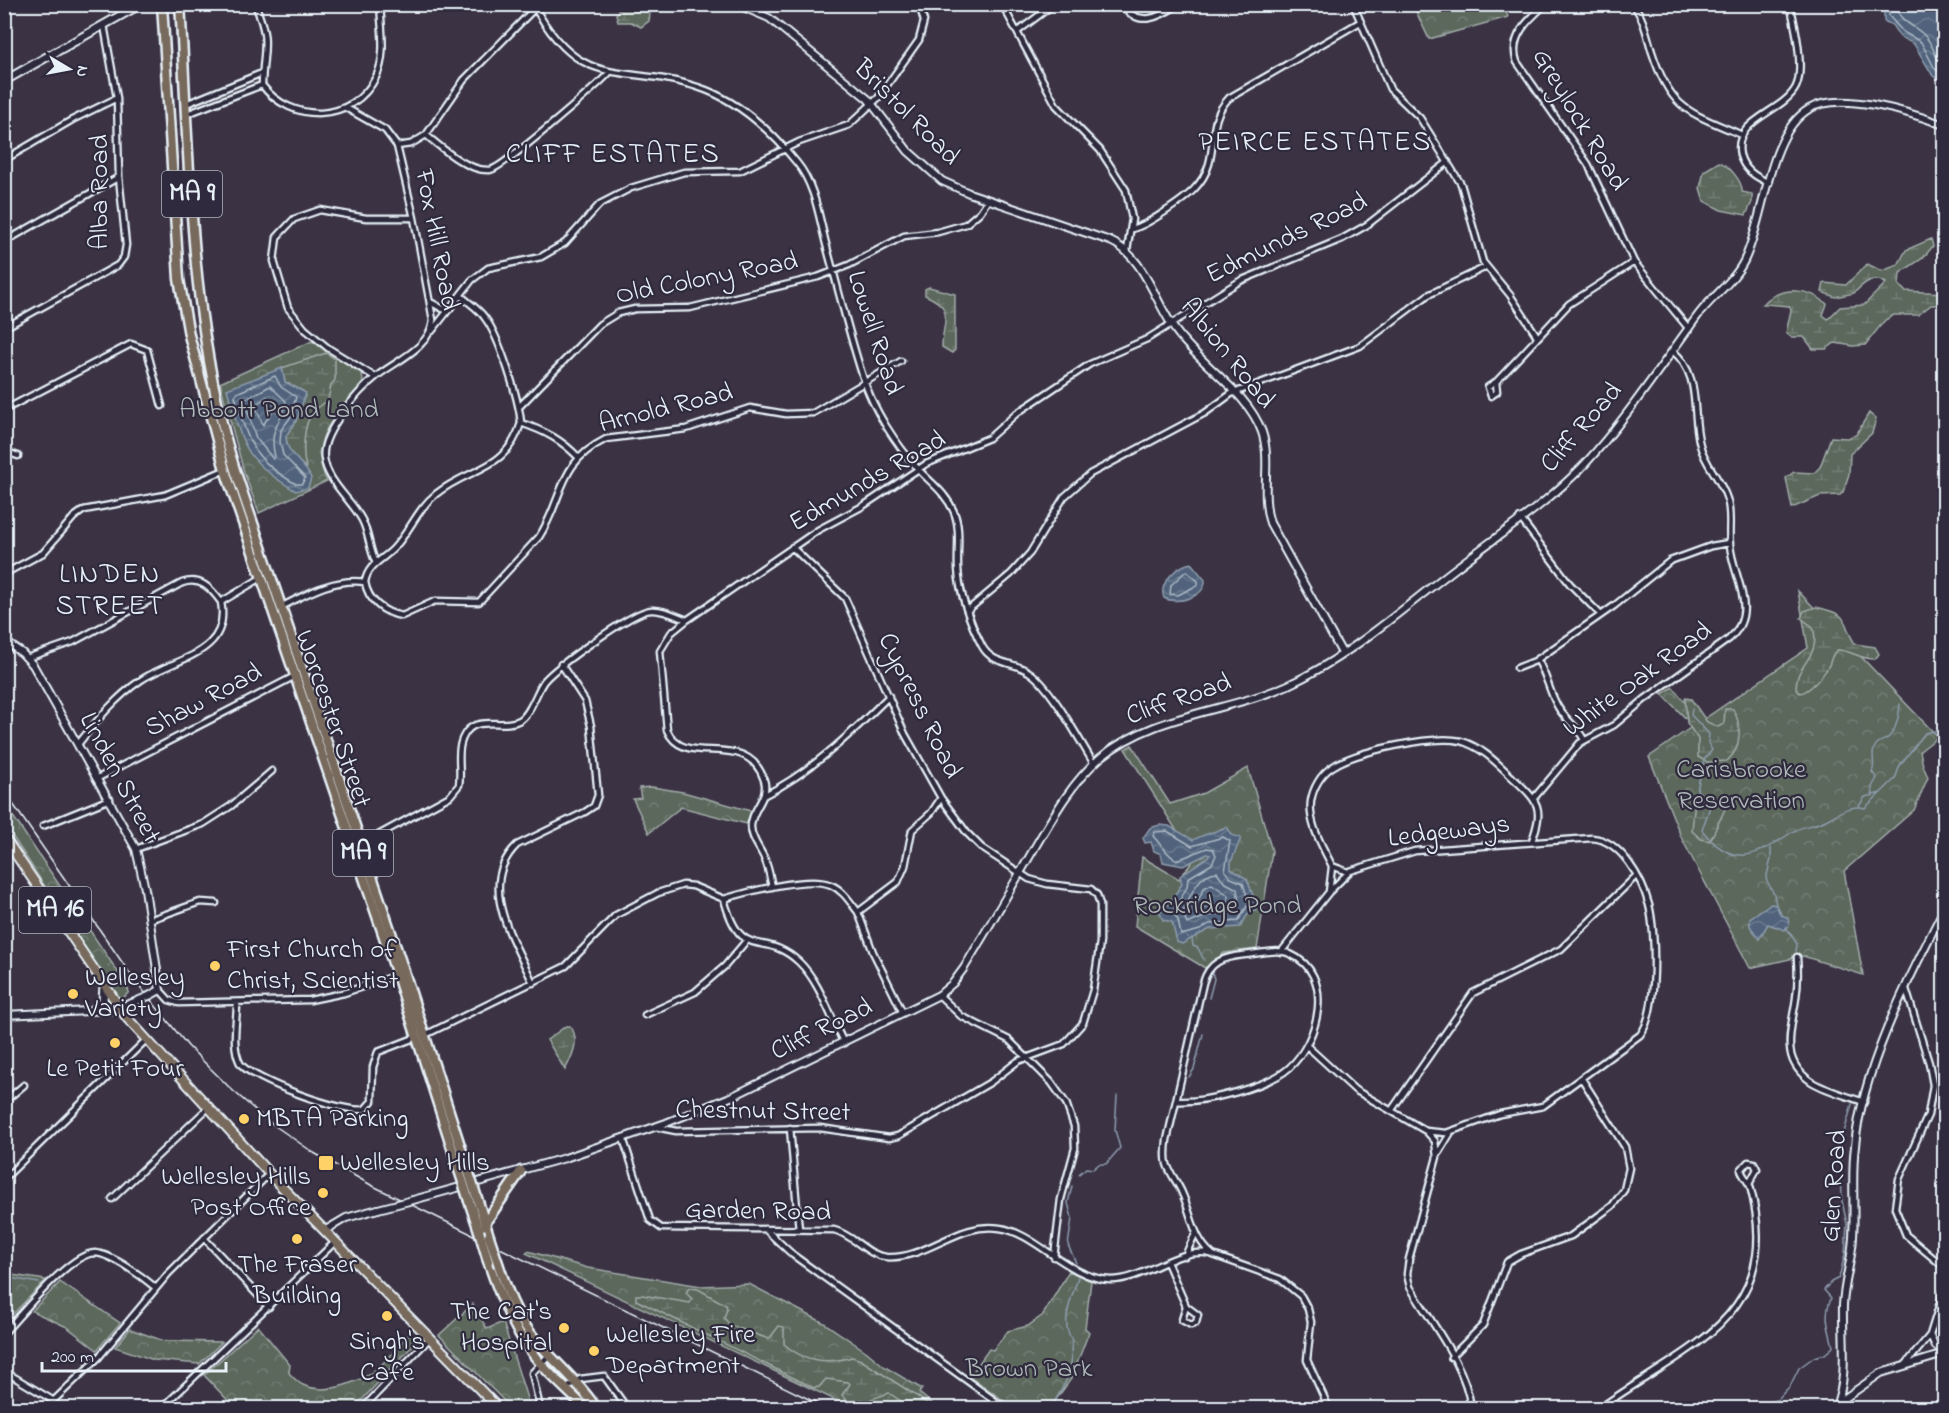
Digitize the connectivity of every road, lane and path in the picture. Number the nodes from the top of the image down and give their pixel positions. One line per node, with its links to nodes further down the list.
1 (141, 4): 19 (main road)
2 (162, 4): 36 (highway, Worcester Street / MA 9)
3 (180, 4): 26 (highway, Worcester Street / MA 9)
4 (255, 4): 21 (street)
5 (380, 4): 28 (street)
6 (539, 4): 17 (street)
7 (736, 4): 27 (street, Bristol Road)
8 (919, 4): 27 (street)
9 (1002, 4): 20 (street)
10 (1054, 4): 20 (street)
11 (1122, 4): 12 (street)
12 (1179, 4)
13 (1353, 4): 18 (street)
14 (1546, 4): 46 (street, Greylock Road)
15 (1633, 4): 32 (street)
16 (1790, 4): 32 (street)
17 (534, 7): 22 (street, Lowell Road); 31 (street)
18 (1360, 22): 37 (street); 43 (street)
19 (104, 25): 23 (main road); 25 (street, Alba Road)
20 (1017, 32): 43 (street)
21 (262, 73): 24 (street); 26 (street)
22 (609, 73): 31 (street); 34 (street, Lowell Road)
23 (4, 81)
24 (262, 85): 28 (street); 29 (street)
25 (117, 98): 35 (street); 39 (street, Alba Road)
26 (186, 104): 29 (highway, Worcester Street / MA 9)
27 (873, 104): 34 (street); 41 (street, Bristol Road)
28 (346, 108): 33 (street, Fox Hill Road)
29 (187, 114): 38 (highway, Worcester Street / MA 9)
30 (1944, 125): 40 (street, Cliff Road)
31 (426, 135): 33 (street)
32 (1742, 135): 40 (street)
33 (397, 146): 42 (street, Fox Hill Road)
34 (785, 150): 48 (street, Lowell Road); 49 (street)
35 (4, 160)
36 (172, 162): 38 (highway); 71 (highway, Worcester Street / MA 9)
37 (1448, 162): 47 (street); 52 (street, Edmunds Road)
38 (190, 165): 80 (highway, Worcester Street / MA 9)
39 (119, 177): 44 (street); 53 (street, Alba Road)
40 (1769, 183): 54 (street, Cliff Road)
41 (988, 200): 45 (street, Bristol Road); 48 (street, Old Colony Road)
42 (414, 218): 50 (street, Fox Hill Road); 59 (street)
43 (1132, 229): 45 (street)
44 (4, 242)
45 (1127, 251): 52 (street, Albion Road)
46 (1634, 262): 54 (street, Greylock Road); 56 (street)
47 (1486, 267): 56 (street); 62 (street)
48 (833, 272): 60 (street, Lowell Road); 64 (street, Old Colony Road)
49 (461, 296): 51 (street); 64 (street)
50 (430, 301): 51 (street); 55 (street, Fox Hill Road)
51 (450, 309): 55 (street)
52 (1171, 324): 62 (street, Albion Road); 70 (street, Edmunds Road)
53 (4, 328)
54 (1689, 329): 57 (street, Cliff Road)
55 (432, 331): 59 (street, Fox Hill Road)
56 (1537, 336): 61 (street)
57 (1673, 351): 72 (street, Cliff Road); 73 (street, White Oak Road)
58 (901, 361): 60 (street, Arnold Road)
59 (375, 378): 75 (street, Fox Hill Road)
60 (865, 382): 69 (street, Arnold Road); 70 (street, Lowell Road)
61 (1496, 382)
62 (1234, 393): 81 (street); 85 (street, Albion Road)
63 (162, 406): 65 (street)
64 (520, 406): 66 (street)
65 (4, 410)
66 (521, 423): 69 (street); 75 (street)
67 (4, 451): 68 (street)
68 (18, 456)
69 (579, 458): 78 (street, Arnold Road)
70 (918, 469): 74 (street, Edmunds Road); 81 (street, Lowell Road)
71 (225, 470): 76 (street); 77 (highway, Worcester Street / MA 9)
72 (1520, 518): 82 (street); 85 (street, Cliff Road)
73 (1730, 543): 82 (street); 92 (street, White Oak Road)
74 (792, 548): 83 (street, Edmunds Road); 91 (street, Cypress Road)
75 (376, 562): 78 (street)
76 (4, 574)
77 (261, 578): 79 (street); 90 (highway, Worcester Street / MA 9)
78 (365, 582): 80 (street)
79 (221, 602): 86 (street); 93 (street)
80 (281, 606): 104 (highway, Worcester Street / MA 9)
81 (968, 610): 94 (street, Lowell Road)
82 (1601, 615): 87 (street)
83 (687, 620): 88 (street); 97 (street, Edmunds Road)
84 (4, 641): 86 (street, Linden Street)
85 (1342, 653): 94 (street, Cliff Road)
86 (27, 658): 93 (street, Linden Street)
87 (1538, 659): 89 (street); 92 (street)
88 (561, 664): 104 (street); 121 (street)
89 (1517, 668)
90 (296, 676): 96 (street, Shaw Road); 120 (highway, Worcester Street / MA 9)
91 (889, 696): 97 (street); 98 (street, Cypress Road)
92 (1584, 740): 99 (street, White Oak Road)
93 (79, 742): 96 (street, Linden Street)
94 (1094, 764): 108 (street, Cliff Road)
95 (272, 771): 105 (street)
96 (98, 778): 100 (street, Linden Street)
97 (763, 796): 110 (street)
98 (941, 798): 108 (street, Cypress Road); 115 (street)
99 (1534, 798): 103 (street, Ledgeways); 106 (street, Ledgeways)
100 (110, 799): 101 (street); 105 (street, Linden Street)
101 (43, 826)
102 (4, 837): 122 (main road, MA 16)
103 (1532, 841): 107 (street, Ledgeways); 109 (street)
104 (360, 845): 132 (highway, Worcester Street / MA 9)
105 (136, 849): 116 (street, Linden Street)
106 (1332, 866): 107 (street); 111 (street, Ledgeways)
107 (1350, 872): 111 (street, Ledgeways)
108 (1020, 874): 125 (street, Cliff Road); 136 (street, Cypress Road)
109 (1635, 877): 137 (street); 143 (street)
110 (772, 887): 112 (street); 115 (street)
111 (1329, 892): 118 (street, Ledgeways)
112 (724, 899): 117 (street); 121 (street)
113 (216, 903): 116 (street)
114 (1944, 909): 123 (street, Glen Road)
115 (858, 912): 129 (street)
116 (149, 920): 124 (street, Linden Street)
117 (746, 941): 131 (street); 134 (street)
118 (1281, 952): 135 (street); 139 (street)
119 (1797, 957): 141 (street)
120 (397, 975): 126 (street); 132 (highway, Worcester Street / MA 9)
121 (532, 983): 132 (street)
122 (105, 985): 127 (main road, MA 16); 128 (main road)
123 (1906, 989): 141 (street, Glen Road); 167 (street)
124 (160, 990): 126 (street); 127 (street, bridge)
125 (939, 995): 129 (street, Cliff Road); 136 (street)
126 (237, 1003): 132 (street)
127 (120, 1006): 128 (street); 133 (main road, MA 16)
128 (93, 1010): 130 (street)
129 (903, 1013): 134 (street, Cliff Road)
130 (4, 1015)
131 (645, 1015)
132 (421, 1036): 154 (highway, Worcester Street / MA 9, bridge)
133 (147, 1039): 142 (main road, MA 16); 152 (street)
134 (844, 1043): 144 (street, Cliff Road)
135 (1307, 1046): 139 (street); 143 (street)
136 (1025, 1058): 145 (street, Chestnut Street); 165 (street)
137 (1582, 1079): 147 (street); 177 (street)
138 (24, 1085): 140 (street)
139 (1176, 1101): 160 (street)
140 (4, 1102)
141 (1864, 1102): 185 (street, Glen Road)
142 (208, 1108): 151 (main road, MA 16); 155 (street)
143 (1391, 1111): 146 (street)
144 (656, 1127): 145 (street, Chestnut Street); 148 (street, Cliff Road)
145 (790, 1128): 158 (street)
146 (1426, 1131): 147 (street); 149 (street)
147 (1453, 1131): 149 (street)
148 (623, 1138): 150 (street, Cliff Road); 157 (street, Garden Road)
149 (1437, 1157): 177 (street)
150 (521, 1171): 156 (highway); 159 (street, Cliff Road, bridge)
151 (269, 1174): 159 (main road, MA 16); 161 (street)
152 (4, 1179)
153 (1749, 1184): 153 (street); 198 (street)
154 (473, 1199): 156 (highway, Worcester Street / MA 9); 178 (highway, Worcester Street / MA 9, bridge)
155 (112, 1200)
156 (485, 1223): 175 (highway, Worcester Street / MA 9, bridge)
157 (765, 1229): 158 (street, Garden Road); 195 (street)
158 (799, 1230): 165 (street, Garden Road)
159 (324, 1231): 162 (main road, MA 16)
160 (1196, 1232): 163 (street); 164 (street)
161 (204, 1238): 168 (street); 171 (street)
162 (335, 1242): 171 (street); 174 (main road, MA 16)
163 (1213, 1255): 164 (street, Garden Road); 196 (street)
164 (1185, 1256): 166 (street, Garden Road)
165 (1054, 1257): 166 (street, Garden Road)
166 (1167, 1262): 170 (street)
167 (1944, 1267)
168 (156, 1288): 172 (street); 184 (street)
169 (1944, 1290): 173 (street)
170 (1186, 1306)
171 (269, 1307): 187 (street)
172 (4, 1333)
173 (1930, 1335): 176 (street); 179 (street)
174 (429, 1339): 188 (street); 189 (main road, MA 16)
175 (550, 1354): 178 (street); 181 (highway, Worcester Street / MA 9)
176 (1944, 1354): 179 (street)
177 (1451, 1357): 197 (street)
178 (540, 1363): 182 (highway, Worcester Street / MA 9); 190 (street)
179 (1906, 1364): 185 (street)
180 (4, 1371): 184 (street)
181 (576, 1382): 182 (street); 183 (highway, Worcester Street / MA 9); 194 (street)
182 (566, 1389): 191 (highway, Worcester Street / MA 9)
183 (586, 1394): 192 (highway, Worcester Street / MA 9); 193 (street)
184 (54, 1401): 186 (street)
185 (1836, 1406)
186 (46, 1408)
187 (162, 1408)
188 (363, 1408)
189 (498, 1408)
190 (540, 1408)
191 (585, 1408)
192 (596, 1408)
193 (601, 1408)
194 (627, 1408)
195 (1005, 1408)
196 (1329, 1408)
197 (1471, 1408)
198 (1600, 1408)

